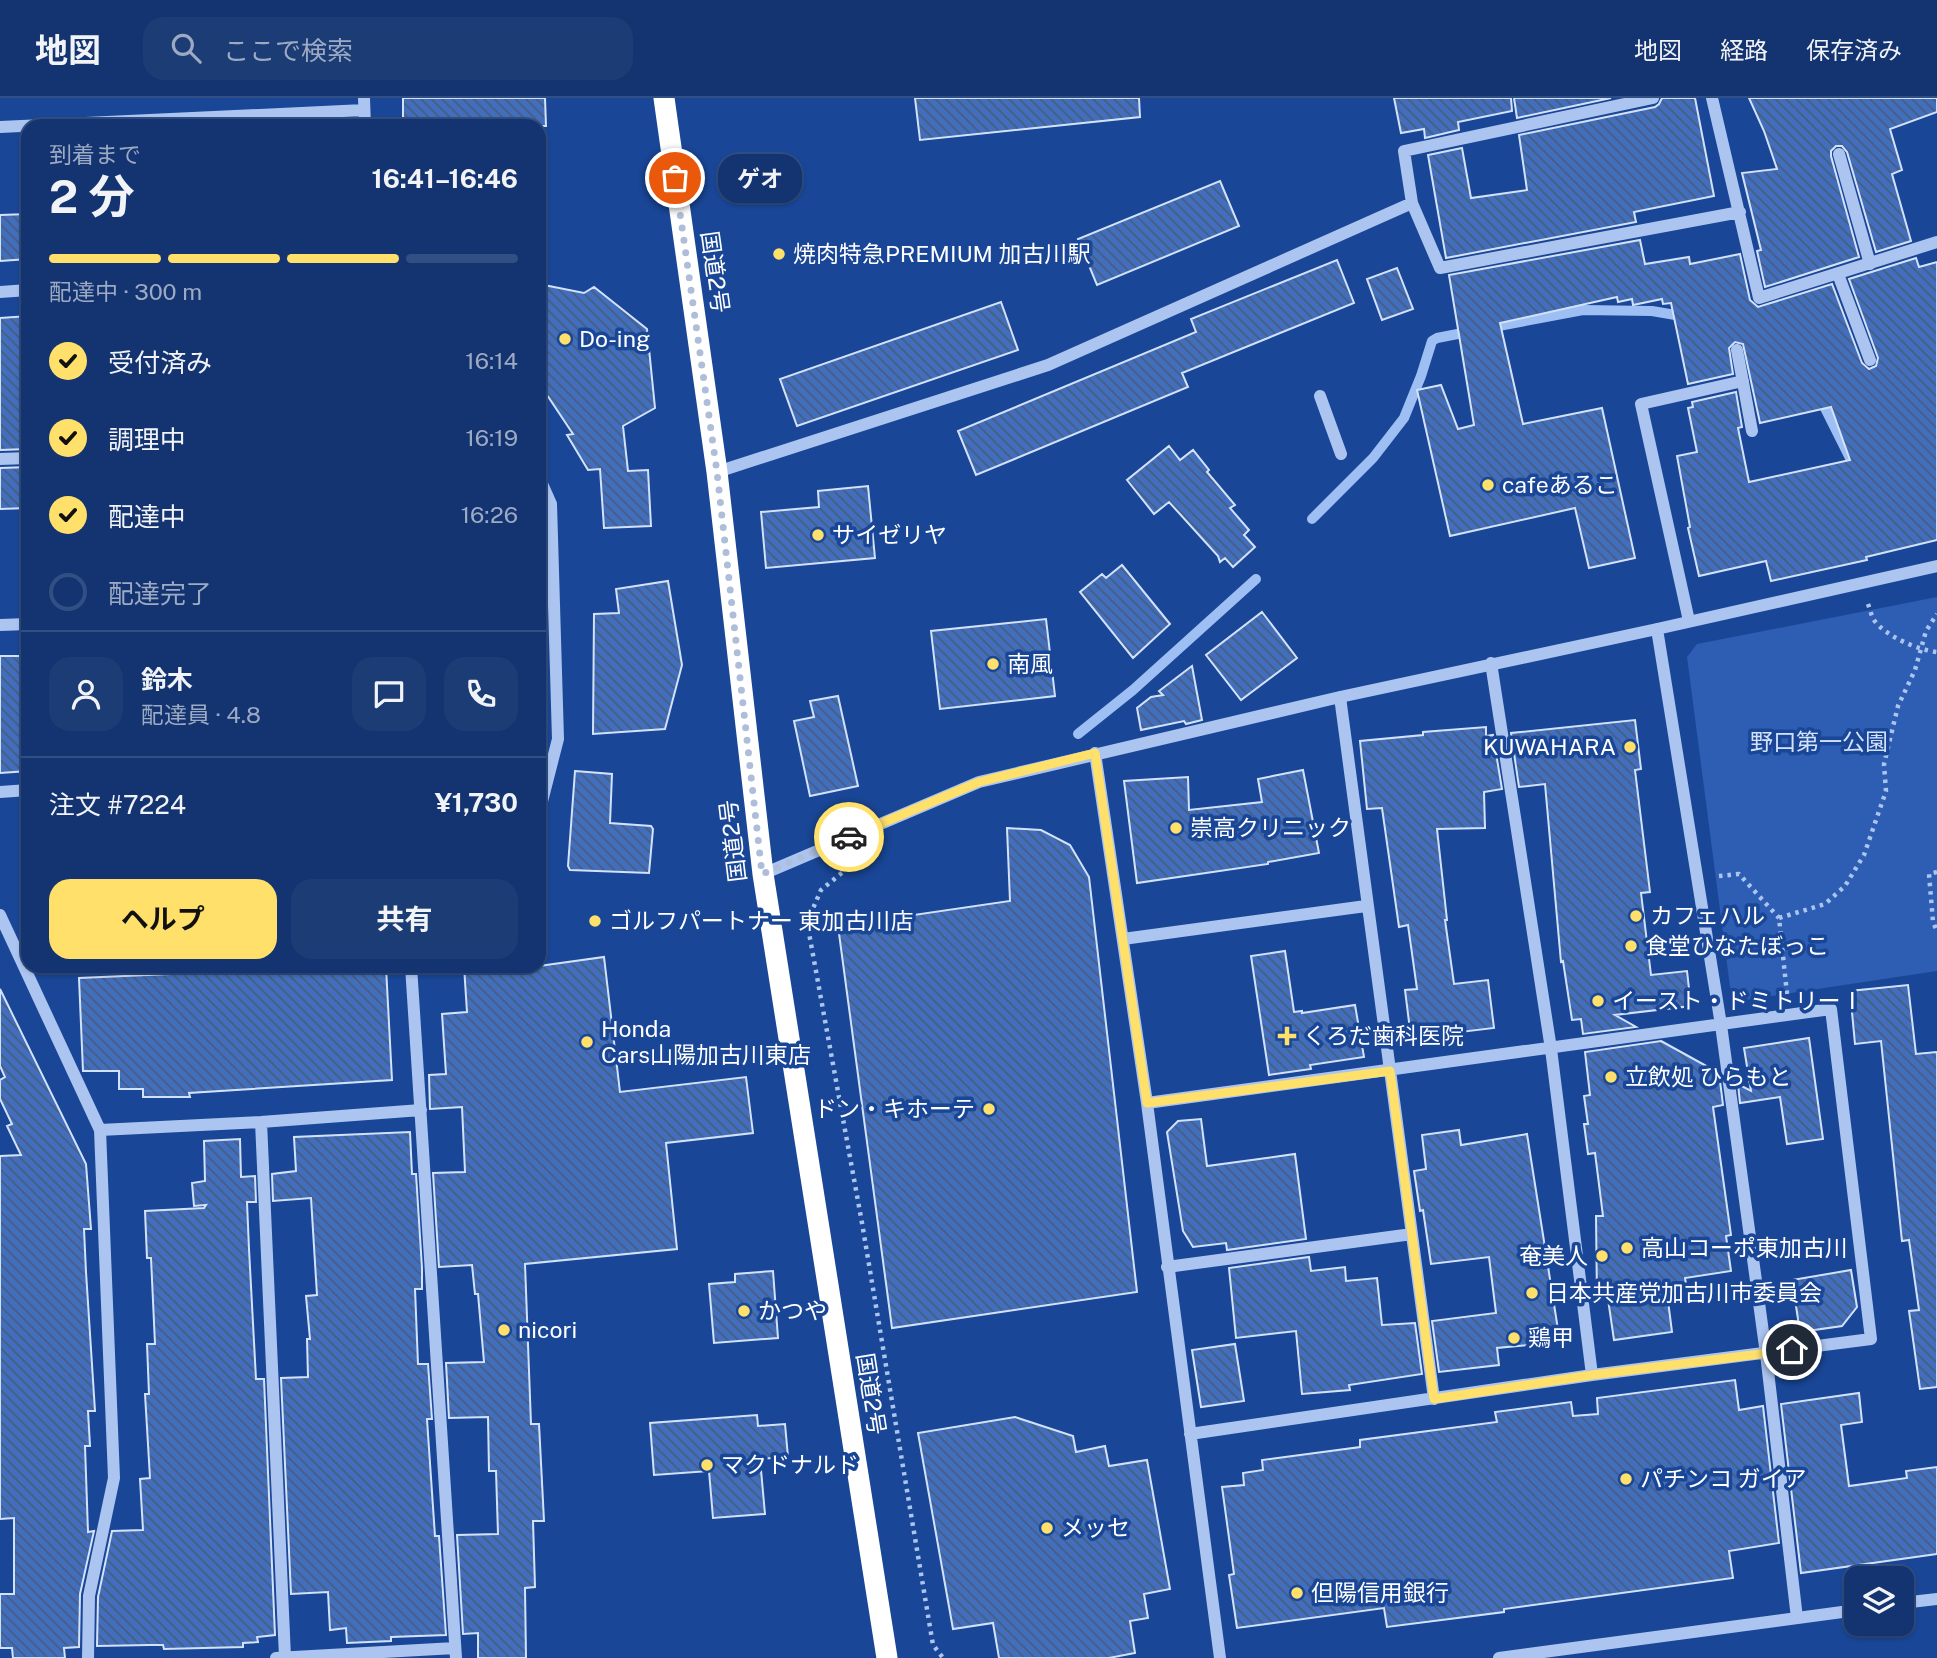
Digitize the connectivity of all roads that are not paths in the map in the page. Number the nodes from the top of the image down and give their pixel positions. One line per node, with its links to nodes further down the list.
1 (664, 98): 24 (highway, 国道2号)
2 (1653, 98): 9 (street)
3 (1712, 98): 10 (street)
4 (364, 104): 5 (street)
5 (127, 119)
6 (21, 126): 7 (street)
7 (0, 127)
8 (1839, 154): 12 (street)
9 (1412, 203): 10 (street); 24 (street)
10 (1740, 212): 13 (street)
11 (1937, 242): 12 (street)
12 (1870, 264): 13 (street)
13 (1838, 274): 17 (street)
14 (21, 290): 15 (street)
15 (0, 292)
16 (1737, 349): 18 (street)
17 (1870, 360)
18 (1742, 381): 20 (street); 27 (street)
19 (1320, 396): 21 (street)
20 (1752, 431)
21 (1341, 454)
22 (21, 458): 23 (street)
23 (0, 459)
24 (717, 472): 37 (highway, 国道2号)
25 (546, 493): 34 (street)
26 (1937, 566): 27 (street)
27 (1689, 621): 30 (street)
28 (21, 624): 29 (street)
29 (0, 625)
30 (1657, 629): 31 (street); 44 (street)
31 (1491, 663): 32 (street); 45 (street)
32 (1340, 697): 33 (street); 38 (street)
33 (1095, 753): 37 (street); 40 (street)
34 (546, 786)
35 (21, 790): 36 (street)
36 (0, 792)
37 (762, 874): 64 (highway, 国道2号)
38 (1366, 905): 40 (street); 46 (street)
39 (0, 915): 41 (street)
40 (1123, 939): 47 (street)
41 (21, 953)
42 (30, 973): 50 (street)
43 (411, 973): 48 (street)
44 (1721, 1025): 45 (street); 53 (street); 53 (street)
45 (1551, 1049): 46 (street); 54 (street)
46 (1390, 1071): 47 (street); 51 (street)
47 (1147, 1103): 52 (street)
48 (421, 1110): 49 (street); 61 (street)
49 (261, 1122): 50 (street); 63 (street)
50 (100, 1130): 62 (street)
51 (1412, 1234): 52 (street); 55 (street)
52 (1167, 1267): 56 (street)
53 (1766, 1354): 54 (street); 60 (street)
54 (1592, 1375): 55 (street)
55 (1434, 1399): 56 (street)
56 (1190, 1434): 65 (street)
57 (1937, 1599): 58 (street)
58 (1914, 1602)
59 (1844, 1612): 60 (street)
60 (1797, 1618): 66 (street)
61 (455, 1653): 63 (street)
62 (88, 1658)
63 (281, 1658)
64 (887, 1658)
65 (1220, 1658)
66 (1499, 1658)

